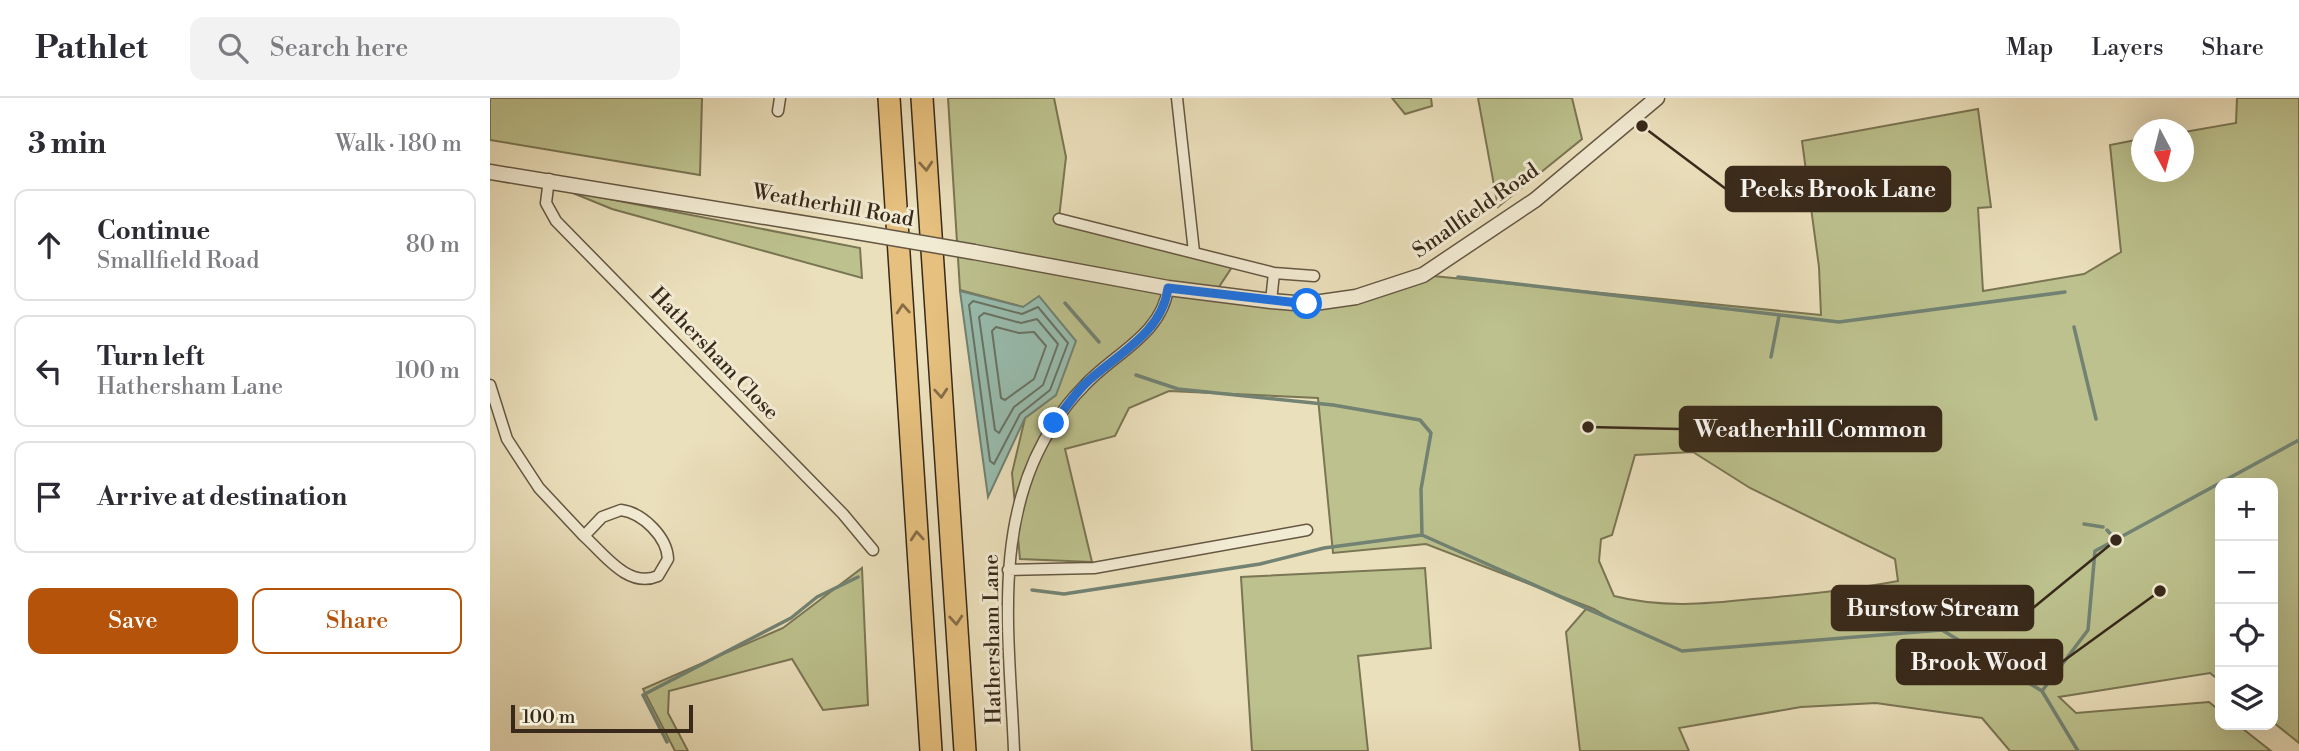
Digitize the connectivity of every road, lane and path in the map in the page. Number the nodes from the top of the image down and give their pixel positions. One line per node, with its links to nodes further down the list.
1 (780, 98): 6 (street)
2 (889, 98): 20 (highway, one-way to 2)
3 (922, 98): 21 (highway, one-way to 21)
4 (1177, 98): 10 (street)
5 (1657, 98): 14 (street, Smallfield Road)
6 (778, 111)
7 (490, 172): 8 (street, Weatherhill Road)
8 (549, 179): 13 (street, Weatherhill Road, bridge); 18 (street, Hathersham Close)
9 (1059, 219): 10 (street)
10 (1194, 251): 11 (street)
11 (1274, 272): 12 (street); 14 (street)
12 (1314, 276)
13 (1168, 288): 14 (street, Smallfield Road); 19 (street, Hathersham Lane)
14 (1271, 302)
15 (490, 385): 17 (street)
16 (1307, 530): 19 (street)
17 (584, 536): 17 (street)
18 (873, 550)
19 (1008, 569): 22 (street, Hathersham Lane)
20 (931, 751)
21 (965, 751)
22 (1014, 751)

